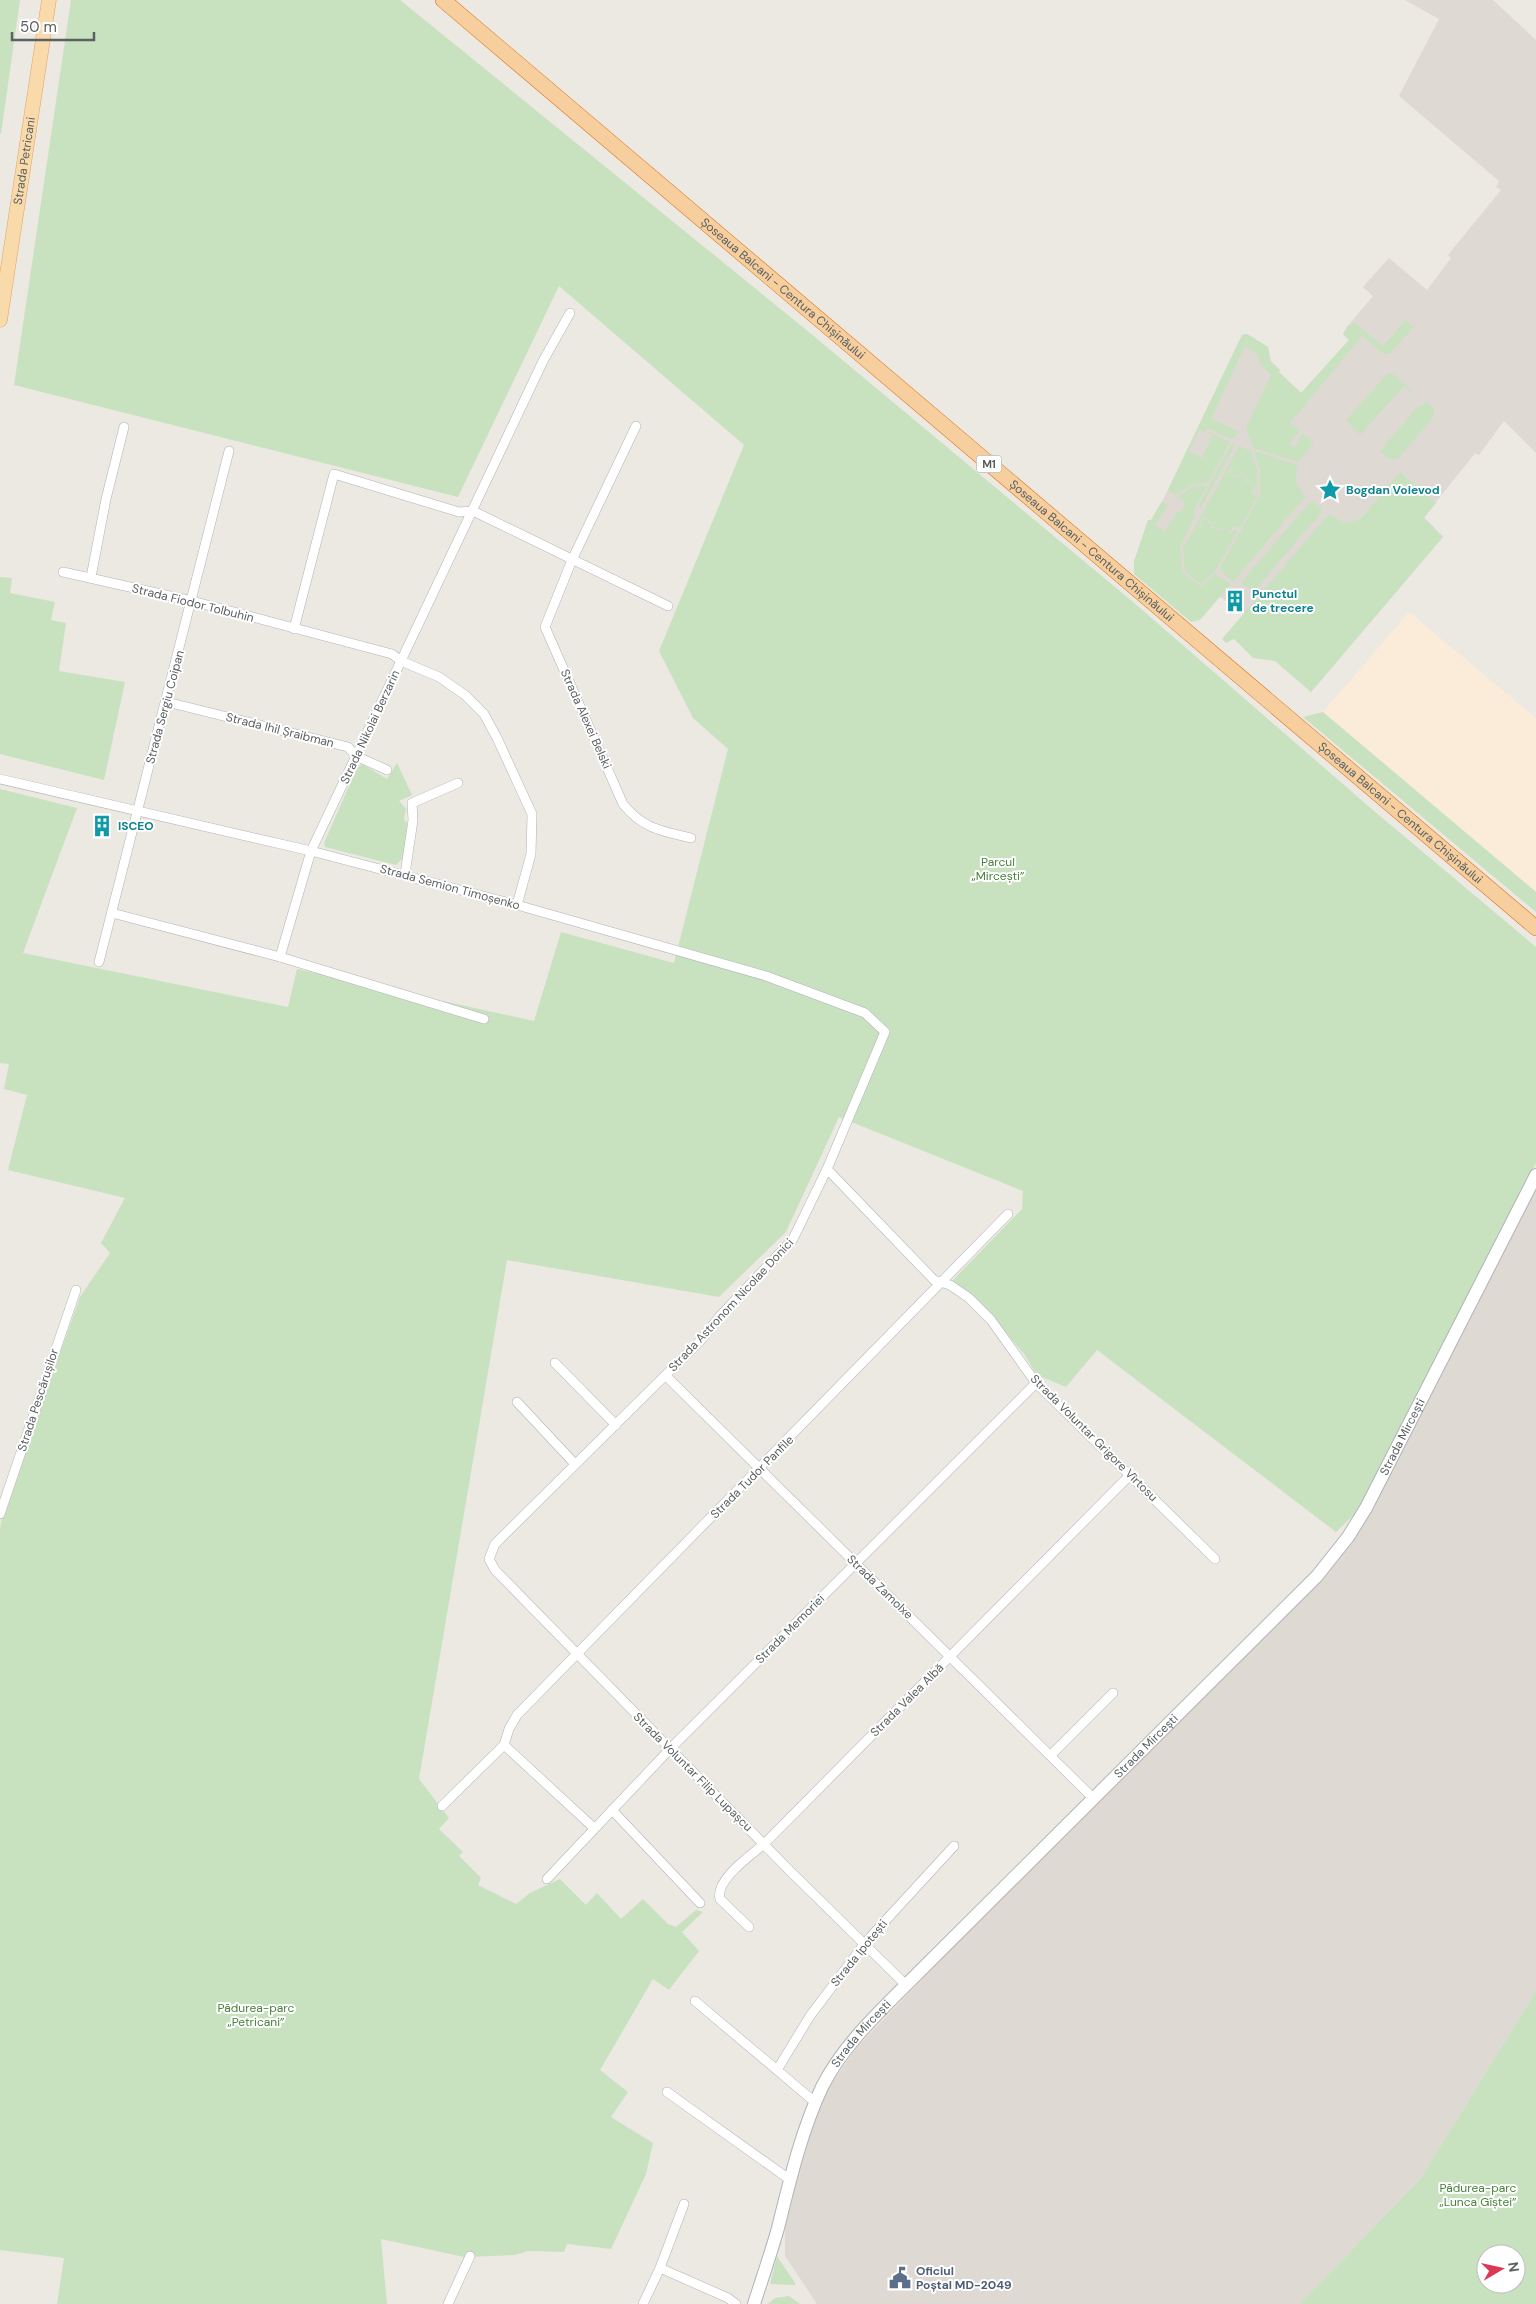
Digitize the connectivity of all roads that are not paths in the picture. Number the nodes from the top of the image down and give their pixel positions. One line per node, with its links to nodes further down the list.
1 (49, 0): 4 (main road, Strada Petricani)
2 (443, 0): 27 (highway, Șoseaua Balcani - Centura Chișinăului / M1)
3 (570, 313): 8 (street, Strada Nikolai Berzarin)
4 (0, 320)
5 (636, 426): 9 (street, Strada Alexei Belski)
6 (124, 427): 11 (street)
7 (229, 451): 12 (street, Strada Sergiu Coipan)
8 (473, 511): 9 (street); 14 (street); 15 (street, Strada Nikolai Berzarin)
9 (572, 560): 13 (street); 22 (street, Strada Alexei Belski)
10 (63, 572): 11 (street, Strada Fiodor Tolbuhin)
11 (91, 577): 12 (street, Strada Fiodor Tolbuhin)
12 (192, 602): 14 (street, Strada Fiodor Tolbuhin); 16 (street, Strada Sergiu Coipan)
13 (668, 606)
14 (294, 629): 15 (street, Strada Fiodor Tolbuhin)
15 (401, 661): 17 (street, Strada Nikolai Berzarin); 25 (street, Strada Fiodor Tolbuhin)
16 (167, 702): 17 (street, Strada Ihil Șraibman); 21 (street, Strada Sergiu Coipan)
17 (356, 756): 18 (street, Strada Ihil Șraibman); 23 (street, Strada Nikolai Berzarin)
18 (387, 770)
19 (0, 779): 21 (street, Strada Semion Timoșenko)
20 (458, 783): 24 (street)
21 (138, 810): 23 (street, Strada Semion Timoșenko); 26 (street, Strada Sergiu Coipan)
22 (692, 838)
23 (311, 851): 24 (street, Strada Semion Timoșenko); 28 (street, Strada Nikolai Berzarin)
24 (405, 874): 25 (street, Strada Semion Timoșenko)
25 (517, 905): 31 (street, Strada Semion Timoșenko)
26 (112, 913): 28 (street); 29 (street, Strada Sergiu Coipan)
27 (1536, 928)
28 (280, 957): 30 (street)
29 (99, 962)
30 (484, 1019)
31 (886, 1032): 32 (street, Strada Astronom Nicolae Donici)
32 (827, 1169): 35 (street, Strada Voluntar Grigore Vîrtosu); 38 (street, Strada Astronom Nicolae Donici)
33 (1536, 1175): 55 (main road, Strada Mircești)
34 (1008, 1214): 35 (street, Strada Tudor Panfile)
35 (942, 1283): 39 (street, Strada Voluntar Grigore Vîrtosu); 43 (street, Strada Tudor Panfile)
36 (76, 1290): 45 (street, Strada Pescărușilor)
37 (555, 1363): 41 (street)
38 (666, 1376): 41 (street, Strada Astronom Nicolae Donici); 43 (street, Strada Zamolxe)
39 (1036, 1383): 44 (street, Strada Voluntar Grigore Vîrtosu); 48 (street, Strada Memoriei)
40 (517, 1402): 42 (street)
41 (616, 1425): 42 (street, Strada Astronom Nicolae Donici)
42 (575, 1464): 46 (street, Strada Astronom Nicolae Donici)
43 (760, 1468): 48 (street, Strada Zamolxe); 49 (street, Strada Tudor Panfile)
44 (1130, 1475): 47 (street, Strada Voluntar Grigore Vîrtosu); 50 (street, Strada Valea Albă)
45 (0, 1511)
46 (490, 1554): 49 (street, Strada Voluntar Filip Lupașcu)
47 (1215, 1559)
48 (855, 1563): 50 (street, Strada Zamolxe); 53 (street, Strada Memoriei)
49 (576, 1654): 52 (street, Strada Tudor Panfile); 53 (street, Strada Voluntar Filip Lupașcu)
50 (951, 1656): 54 (street, Strada Zamolxe); 59 (street, Strada Valea Albă)
51 (1113, 1693): 54 (street)
52 (504, 1745): 56 (street, Strada Tudor Panfile); 58 (street)
53 (670, 1748): 57 (street, Strada Memoriei); 59 (street, Strada Voluntar Filip Lupașcu)
54 (1051, 1755): 55 (street, Strada Zamolxe)
55 (1094, 1799): 65 (main road, Strada Mircești)
56 (442, 1806)
57 (612, 1810): 58 (street, Strada Memoriei); 62 (street)
58 (594, 1828): 61 (street, Strada Memoriei)
59 (764, 1844): 63 (street, Strada Valea Albă); 64 (street, Strada Voluntar Filip Lupașcu)
60 (954, 1846): 64 (street, Strada Ipotești)
61 (547, 1878)
62 (700, 1903)
63 (749, 1927)
64 (865, 1943): 65 (street, Strada Voluntar Filip Lupașcu); 67 (street, Strada Ipotești)
65 (906, 1985): 69 (main road, Strada Mircești)
66 (695, 2001): 67 (street)
67 (777, 2070): 69 (street)
68 (667, 2092): 70 (street)
69 (816, 2103): 70 (main road, Strada Mircești)
70 (789, 2179): 77 (main road, Strada Mircești)
71 (684, 2204): 73 (street)
72 (470, 2256): 74 (street)
73 (660, 2268): 75 (street); 76 (street)
74 (448, 2304)
75 (642, 2304)
76 (736, 2304)
77 (754, 2304)

